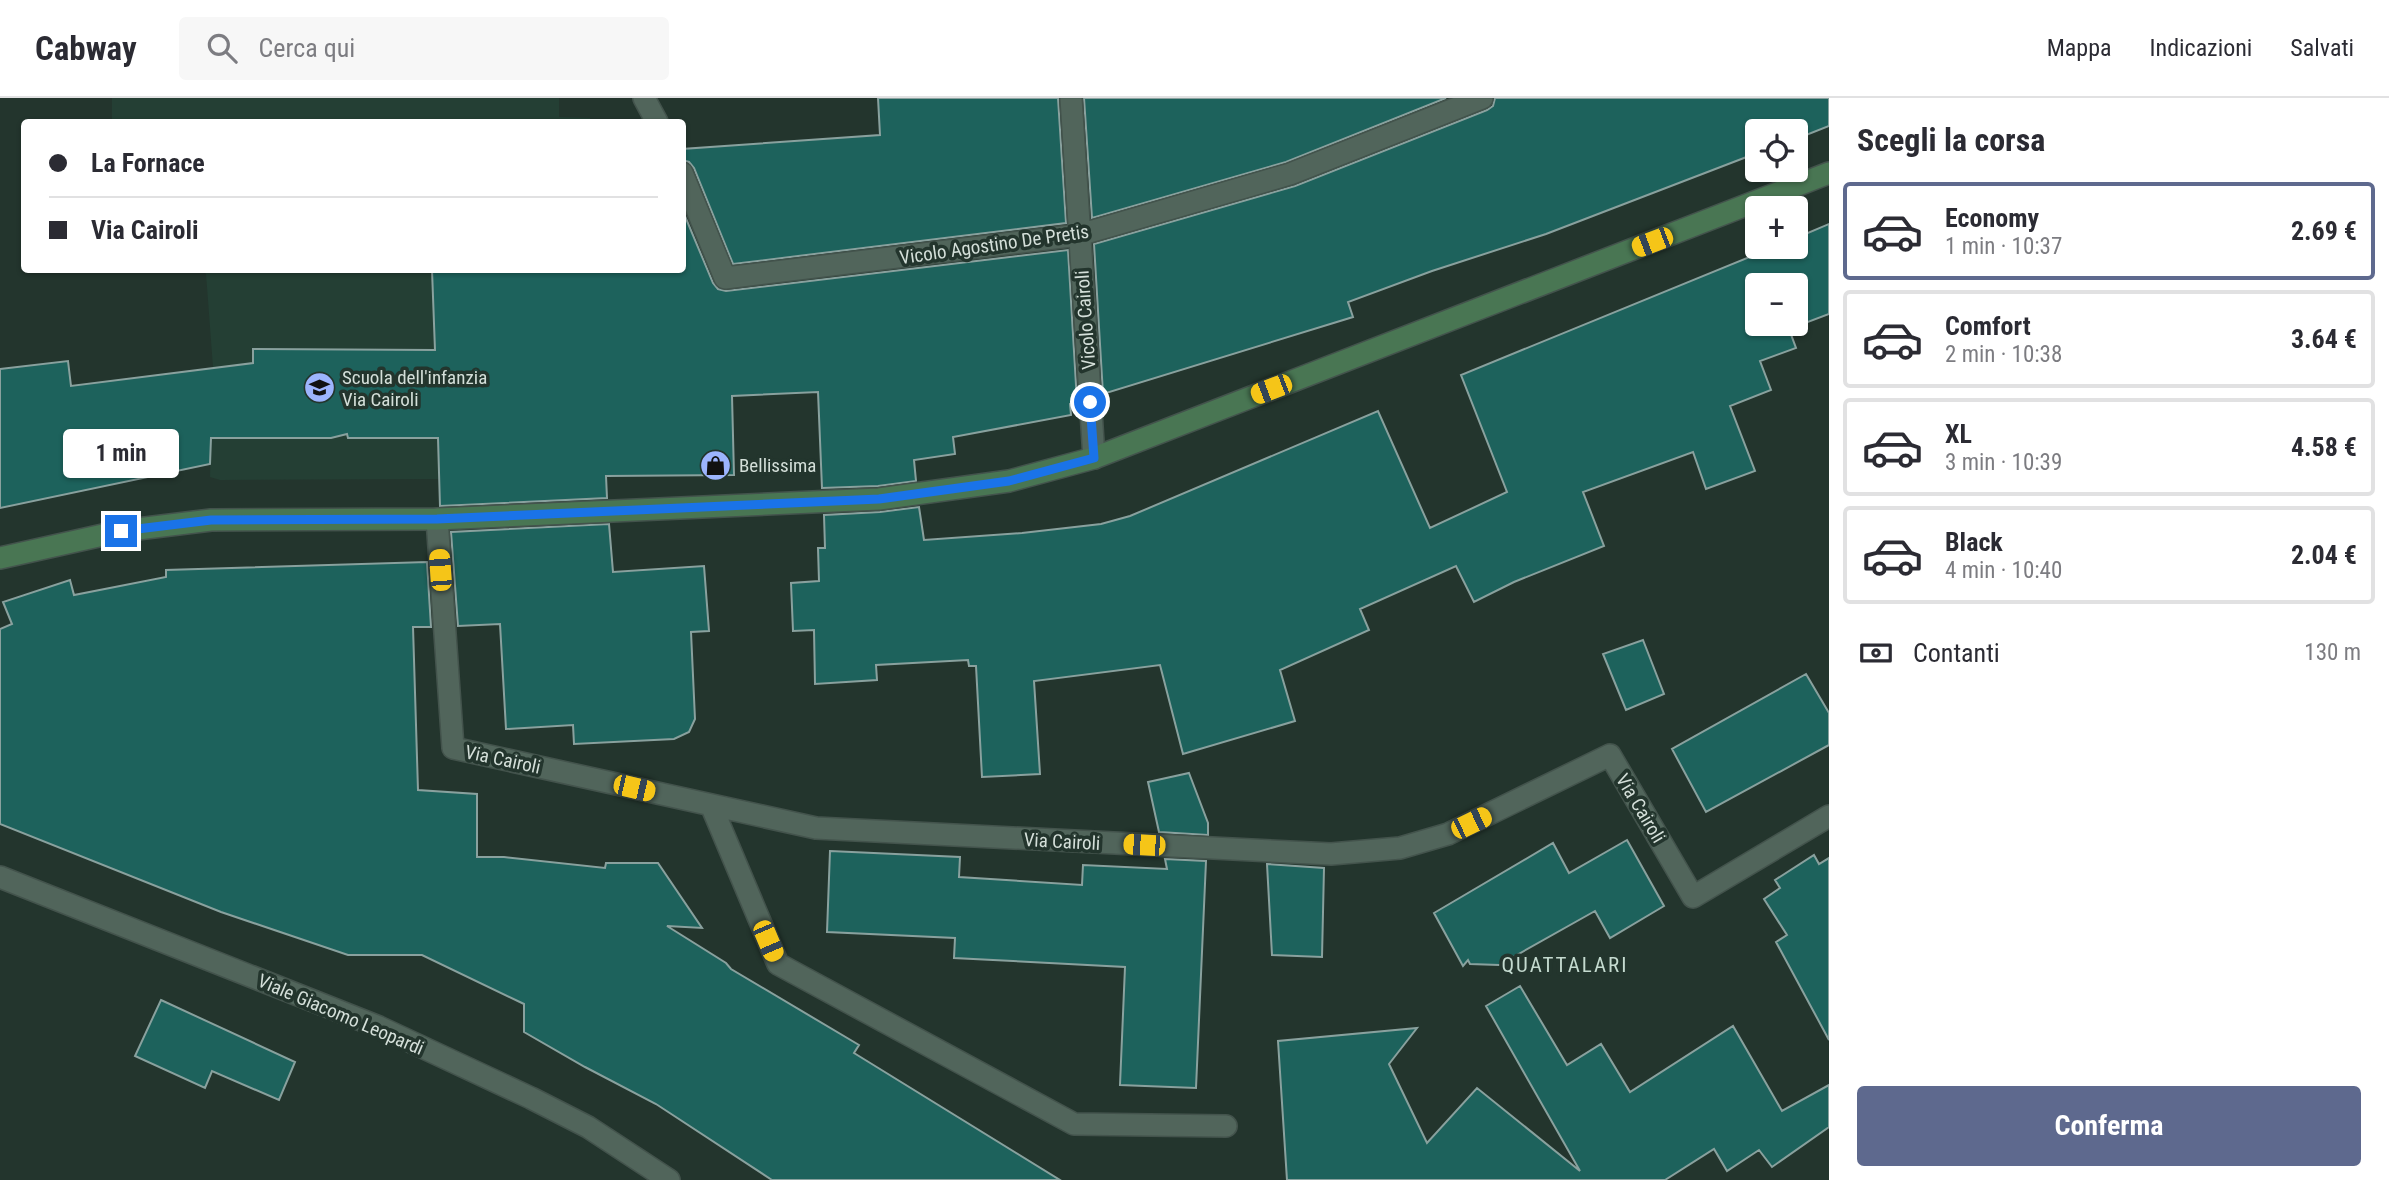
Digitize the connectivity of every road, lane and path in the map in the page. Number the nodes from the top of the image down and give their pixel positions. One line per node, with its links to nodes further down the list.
1 (645, 98): 4 (street)
2 (1070, 98): 7 (street, Vicolo Cairoli)
3 (1482, 98): 7 (street, Vicolo Agostino De Pretis)
4 (656, 119)
5 (1829, 173): 8 (street)
6 (686, 183): 7 (street, Vicolo Agostino De Pretis)
7 (1079, 235): 8 (street, Vicolo Cairoli)
8 (1094, 458): 9 (street)
9 (437, 519): 10 (street); 11 (street, Via Cairoli)
10 (0, 558)
11 (711, 805): 12 (street, Via Cairoli); 14 (street)
12 (1829, 816)
13 (0, 877): 15 (street, Viale Giacomo Leopardi)
14 (1226, 1126)
15 (669, 1180)

